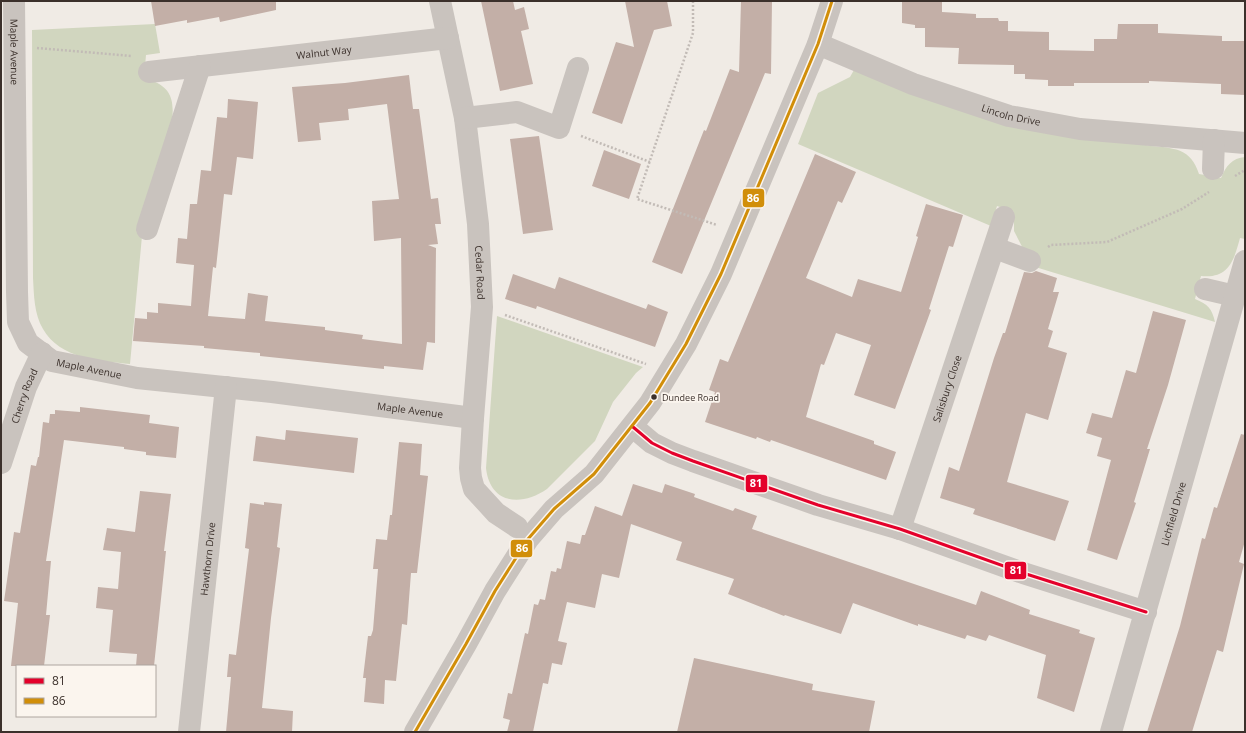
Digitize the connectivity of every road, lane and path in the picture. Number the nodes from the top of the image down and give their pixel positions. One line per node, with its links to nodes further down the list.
1 (14, 1): 7 (street, Maple Avenue)
2 (440, 1): 5 (street, Cedar Road)
3 (693, 1): 15 (path)
4 (832, 1): 6 (street)
5 (448, 38): 8 (street, Walnut Way); 11 (street, Cedar Road)
6 (818, 44): 13 (street, Lincoln Drive); 21 (street)
7 (15, 46): 10 (path); 28 (street, Maple Avenue)
8 (200, 66): 10 (street, Walnut Way); 20 (street)
9 (578, 68): 12 (street)
10 (149, 72)
11 (465, 118): 12 (street); 27 (street, Cedar Road)
12 (559, 128): 15 (path)
13 (1214, 140): 14 (street, Lincoln Drive); 18 (street)
14 (1245, 143)
15 (650, 162): 21 (path)
16 (1245, 170): 17 (path)
17 (1232, 178)
18 (1213, 179): 23 (path)
19 (1004, 217): 22 (street, Salisbury Close)
20 (147, 229)
21 (738, 232): 29 (street)
22 (995, 248): 23 (street); 35 (street, Salisbury Close)
23 (1030, 261)
24 (1245, 261): 26 (street, Lichfield Drive)
25 (1205, 289): 26 (street)
26 (1235, 296): 36 (street, Lichfield Drive)
27 (482, 307): 29 (path); 31 (street, Cedar Road)
28 (42, 353): 30 (street, Maple Avenue); 33 (street, Cherry Road)
29 (669, 372): 32 (street)
30 (226, 387): 31 (street, Maple Avenue); 37 (street, Hawthorn Drive)
31 (473, 418): 34 (street, Cedar Road)
32 (633, 427): 35 (street); 38 (street)
33 (1, 464)
34 (516, 527)
35 (900, 530): 36 (street)
36 (1146, 612): 39 (street, Lichfield Drive)
37 (189, 732)
38 (415, 732)
39 (1110, 732)

